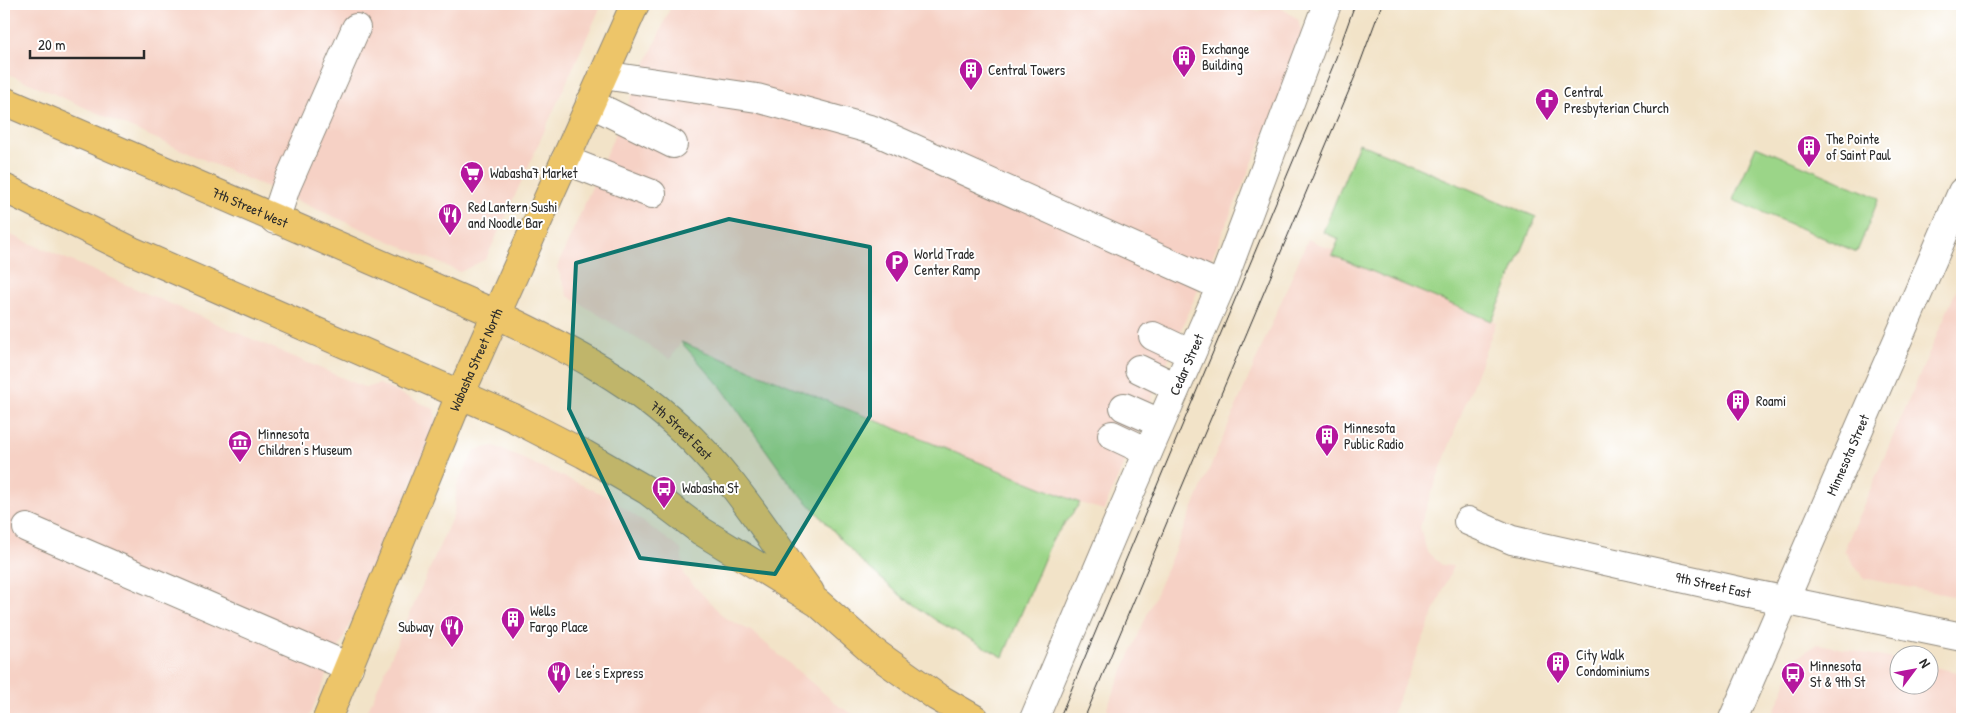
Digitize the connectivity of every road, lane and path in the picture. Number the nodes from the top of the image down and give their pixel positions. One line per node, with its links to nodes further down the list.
1 (635, 4): 4 (main road, Wabasha Street North)
2 (1323, 5): 13 (street, Cedar Street)
3 (356, 28): 12 (street)
4 (602, 74): 6 (main road, Wabasha Street North); 13 (street)
5 (4, 101): 12 (main road, 7th Street West)
6 (590, 103): 7 (street); 8 (main road, Wabasha Street North)
7 (673, 144)
8 (565, 160): 11 (street); 14 (main road, Wabasha Street North)
9 (4, 188): 19 (main road)
10 (1962, 192): 26 (street, Minnesota Street)
11 (652, 194)
12 (276, 220): 14 (main road, 7th Street West)
13 (1221, 286): 16 (street, Cedar Street)
14 (496, 314): 19 (main road, Wabasha Street North); 27 (main road, 7th Street East)
15 (1153, 336): 16 (street)
16 (1191, 354): 18 (street, Cedar Street)
17 (1139, 369): 18 (street)
18 (1176, 387): 21 (street, Cedar Street)
19 (460, 395): 27 (main road, 7th Street East); 29 (main road, Wabasha Street North)
20 (1124, 407): 21 (street)
21 (1160, 423): 23 (street, Cedar Street)
22 (1112, 435): 23 (street)
23 (1148, 452): 32 (street, Cedar Street)
24 (1468, 521): 26 (street, 9th Street East)
25 (27, 528): 29 (street)
26 (1784, 601): 28 (street, 9th Street East); 33 (street, Minnesota Street)
27 (818, 603): 31 (main road, 7th Street East)
28 (1962, 638)
29 (348, 667): 30 (main road, Wabasha Street North)
30 (327, 719)
31 (975, 719)
32 (1034, 719)
33 (1733, 719)

